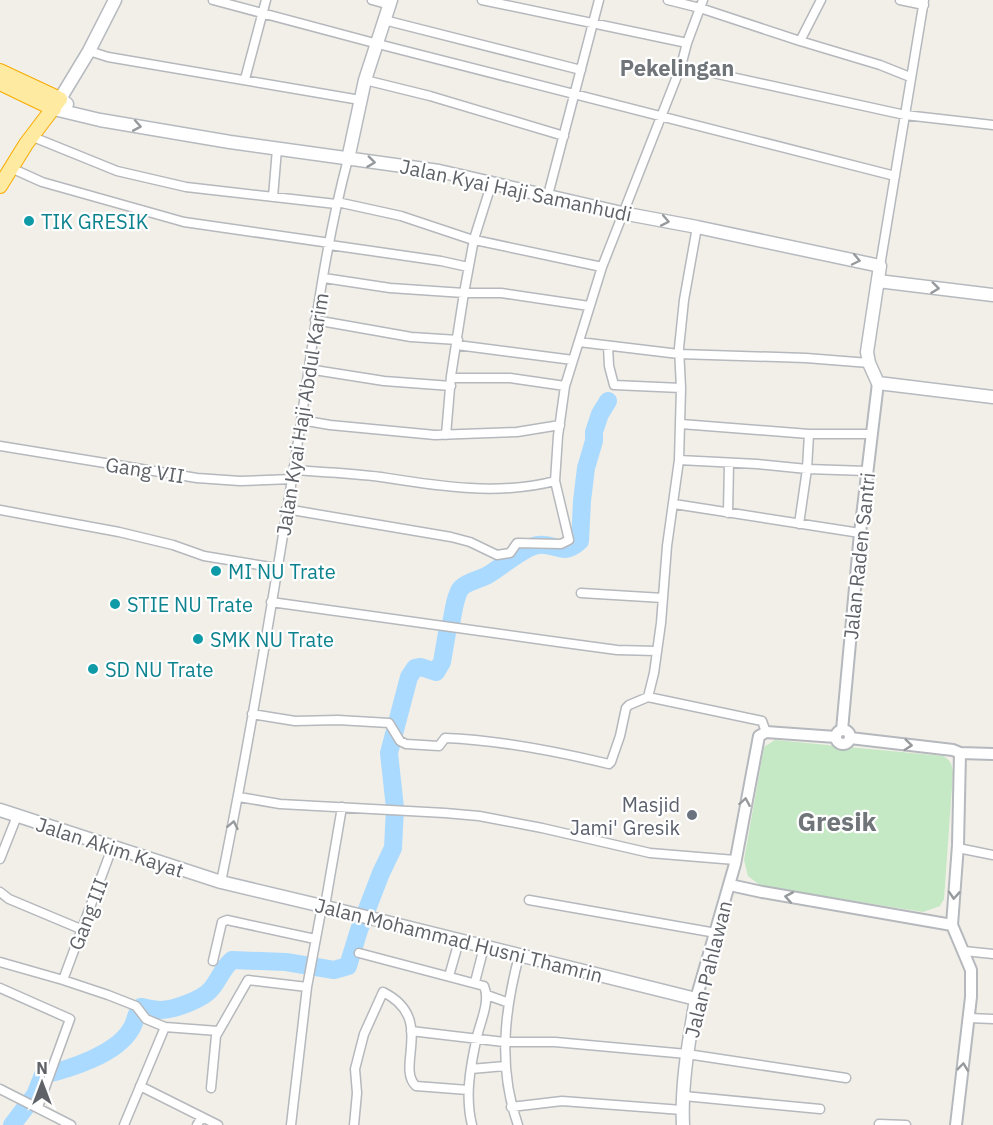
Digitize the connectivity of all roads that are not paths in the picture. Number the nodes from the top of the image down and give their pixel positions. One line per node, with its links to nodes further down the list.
1 (115, 0): 19 (main road)
2 (213, 0): 13 (street)
3 (266, 0): 13 (street)
4 (372, 0): 10 (street)
5 (482, 0): 15 (street)
6 (599, 0): 15 (street)
7 (668, 0): 12 (street)
8 (820, 0): 16 (street)
9 (900, 0): 11 (street)
10 (390, 2): 14 (main road)
11 (924, 2): 23 (street)
12 (702, 4): 16 (street); 17 (street)
13 (262, 12): 18 (street); 24 (street)
14 (384, 20): 18 (main road); 21 (street)
15 (593, 23): 17 (street); 21 (street)
16 (800, 41): 23 (street)
17 (687, 43): 20 (street)
18 (378, 44): 25 (main road); 27 (street)
19 (89, 51): 24 (street); 29 (main road)
20 (681, 66): 30 (street); 31 (street)
21 (581, 70): 27 (street)
22 (0, 71): 29 (highway)
23 (910, 77): 30 (street)
24 (245, 79): 28 (street)
25 (365, 80): 28 (main road); 33 (street)
26 (0, 83): 29 (highway)
27 (574, 93): 31 (street); 33 (street)
28 (360, 100): 36 (main road)
29 (57, 104): 34 (highway); 35 (main road, Jalan Kyai Haji Samanhudi, one-way to 35)
30 (905, 115): 32 (street); 38 (street)
31 (661, 116): 38 (street); 44 (street)
32 (993, 125)
33 (564, 136): 41 (street)
34 (33, 137): 37 (highway); 42 (street)
35 (277, 149): 36 (main road, Jalan Kyai Haji Samanhudi); 42 (street)
36 (348, 159): 39 (main road, Jalan Kyai Haji Samanhudi, one-way to 39); 43 (street, Jalan Kyai Haji Abdul Karim)
37 (11, 168): 40 (highway); 47 (street)
38 (895, 176): 48 (street)
39 (492, 182): 41 (main road, Jalan Kyai Haji Samanhudi); 46 (street)
40 (0, 186)
41 (548, 195): 44 (main road, Jalan Kyai Haji Samanhudi)
42 (273, 197): 43 (street)
43 (336, 203): 46 (street); 47 (street, Jalan Kyai Haji Abdul Karim)
44 (622, 213): 45 (main road, Jalan Kyai Haji Samanhudi, one-way to 45); 50 (street)
45 (697, 227): 48 (main road, Jalan Kyai Haji Samanhudi, one-way to 48); 60 (street)
46 (474, 239): 49 (street); 50 (street)
47 (330, 244): 49 (street); 51 (street, Jalan Kyai Haji Abdul Karim)
48 (880, 266): 52 (main road)
49 (468, 267): 53 (street)
50 (602, 267): 55 (street)
51 (324, 278): 53 (street); 56 (street, Jalan Kyai Haji Abdul Karim)
52 (878, 281): 54 (main road, one-way to 54); 62 (main road)
53 (464, 293): 55 (street); 58 (street)
54 (993, 295)
55 (590, 306): 57 (street)
56 (315, 320): 58 (street); 63 (street, Jalan Kyai Haji Abdul Karim)
57 (579, 342): 59 (street); 61 (street)
58 (458, 343): 61 (street); 64 (street)
59 (609, 346): 60 (street); 67 (street)
60 (679, 354): 62 (street); 67 (street)
61 (573, 360): 66 (street)
62 (869, 363): 65 (main road)
63 (308, 369): 64 (street); 69 (street, Jalan Kyai Haji Abdul Karim)
64 (451, 381): 66 (street); 74 (street)
65 (878, 383): 68 (main road); 73 (street, Jalan Raden Santri)
66 (565, 386): 71 (street)
67 (681, 388): 70 (street)
68 (993, 397)
69 (301, 420): 74 (street); 80 (street, Jalan Kyai Haji Abdul Karim)
70 (681, 424): 72 (street); 76 (street)
71 (560, 425): 74 (street); 81 (street)
72 (809, 434): 73 (street); 78 (street)
73 (872, 434): 79 (street, Jalan Raden Santri)
74 (446, 435)
75 (0, 446): 80 (street, Gang VII)
76 (679, 460): 77 (street); 82 (street)
77 (729, 463): 78 (street); 85 (street)
78 (807, 469): 79 (street); 86 (street)
79 (867, 471): 87 (street, Jalan Raden Santri)
80 (292, 474): 81 (street, Gang VII); 84 (street, Jalan Kyai Haji Abdul Karim)
81 (555, 481): 84 (street)
82 (674, 504): 85 (street); 90 (street)
83 (0, 510): 88 (street)
84 (286, 510): 88 (street, Jalan Kyai Haji Abdul Karim)
85 (728, 513): 86 (street)
86 (799, 524): 87 (street)
87 (860, 533): 96 (street, Jalan Raden Santri)
88 (277, 568): 91 (street, Jalan Kyai Haji Abdul Karim)
89 (581, 593): 90 (street)
90 (663, 598): 92 (street)
91 (271, 602): 92 (street); 94 (street, Jalan Kyai Haji Abdul Karim)
92 (657, 651): 93 (street)
93 (648, 697): 94 (street); 95 (street)
94 (252, 714): 99 (street, Jalan Kyai Haji Abdul Karim)
95 (766, 732): 96 (street); 107 (street, Jalan Pahlawan, one-way to 95)
96 (843, 735): 97 (street, one-way to 97)
97 (960, 753): 98 (street); 104 (street)
98 (993, 754)
99 (239, 797): 100 (street); 108 (street, Jalan Kyai Haji Abdul Karim, one-way to 99)
100 (342, 807): 107 (street); 112 (street)
101 (0, 810): 102 (main road, Jalan Akim Kayat)
102 (17, 816): 103 (main road, Jalan Akim Kayat); 106 (street)
103 (112, 848): 108 (main road, Jalan Akim Kayat); 114 (street, Gang III)
104 (958, 848): 105 (street); 113 (street, one-way to 113)
105 (993, 855)
106 (0, 859)
107 (735, 860): 109 (street, Jalan Pahlawan)
108 (221, 882): 112 (main road, Jalan Mohammad Husni Thamrin)
109 (730, 885): 113 (street, one-way to 109); 115 (street, Jalan Pahlawan)
110 (0, 892): 114 (street)
111 (529, 900): 115 (street)
112 (324, 906): 116 (street); 117 (main road, Jalan Mohammad Husni Thamrin)
113 (952, 925): 119 (street)
114 (83, 930): 126 (street, Gang III)
115 (716, 933): 131 (street, Jalan Pahlawan)
116 (315, 939): 123 (street); 128 (street)
117 (459, 941): 118 (main road, Jalan Mohammad Husni Thamrin); 125 (street)
118 (484, 947): 122 (main road, Jalan Mohammad Husni Thamrin); 127 (street)
119 (964, 951): 121 (street); 133 (street)
120 (359, 953): 125 (street)
121 (993, 954)
122 (519, 956): 131 (main road, Jalan Mohammad Husni Thamrin); 132 (street)
123 (213, 961)
124 (0, 962): 126 (street)
125 (449, 976): 127 (street)
126 (63, 980): 135 (street)
127 (475, 982): 130 (street)
128 (307, 987): 136 (street); 159 (street)
129 (0, 989): 149 (street)
130 (487, 995): 132 (street); 138 (street)
131 (696, 999): 140 (main road, Jalan Pahlawan)
132 (509, 1003): 139 (street)
133 (969, 1018): 134 (street); 165 (street, one-way to 133)
134 (993, 1019)
135 (165, 1027): 136 (street); 144 (street)
136 (218, 1031): 145 (street)
137 (411, 1031): 138 (street); 147 (street); 160 (street)
138 (476, 1039): 139 (street); 142 (street)
139 (504, 1042): 140 (street); 141 (street)
140 (687, 1054): 143 (street); 148 (main road, Jalan Pahlawan)
141 (505, 1066): 142 (street); 150 (street)
142 (471, 1069): 147 (street)
143 (846, 1078)
144 (140, 1086): 153 (street); 157 (street)
145 (211, 1088)
146 (0, 1089): 149 (street)
147 (468, 1090): 161 (street)
148 (684, 1096): 151 (street); 152 (main road, Jalan Pahlawan)
149 (38, 1107): 154 (street)
150 (511, 1107): 152 (street); 162 (street)
151 (820, 1109)
152 (682, 1110): 163 (main road, Jalan Pahlawan)
153 (199, 1121): 158 (street)
154 (54, 1122): 156 (street)
155 (879, 1124): 164 (street)
156 (71, 1125)
157 (124, 1125)
158 (218, 1125)
159 (291, 1125)
160 (354, 1125)
161 (472, 1125)
162 (518, 1125)
163 (683, 1125)
164 (906, 1125)
165 (956, 1125)

